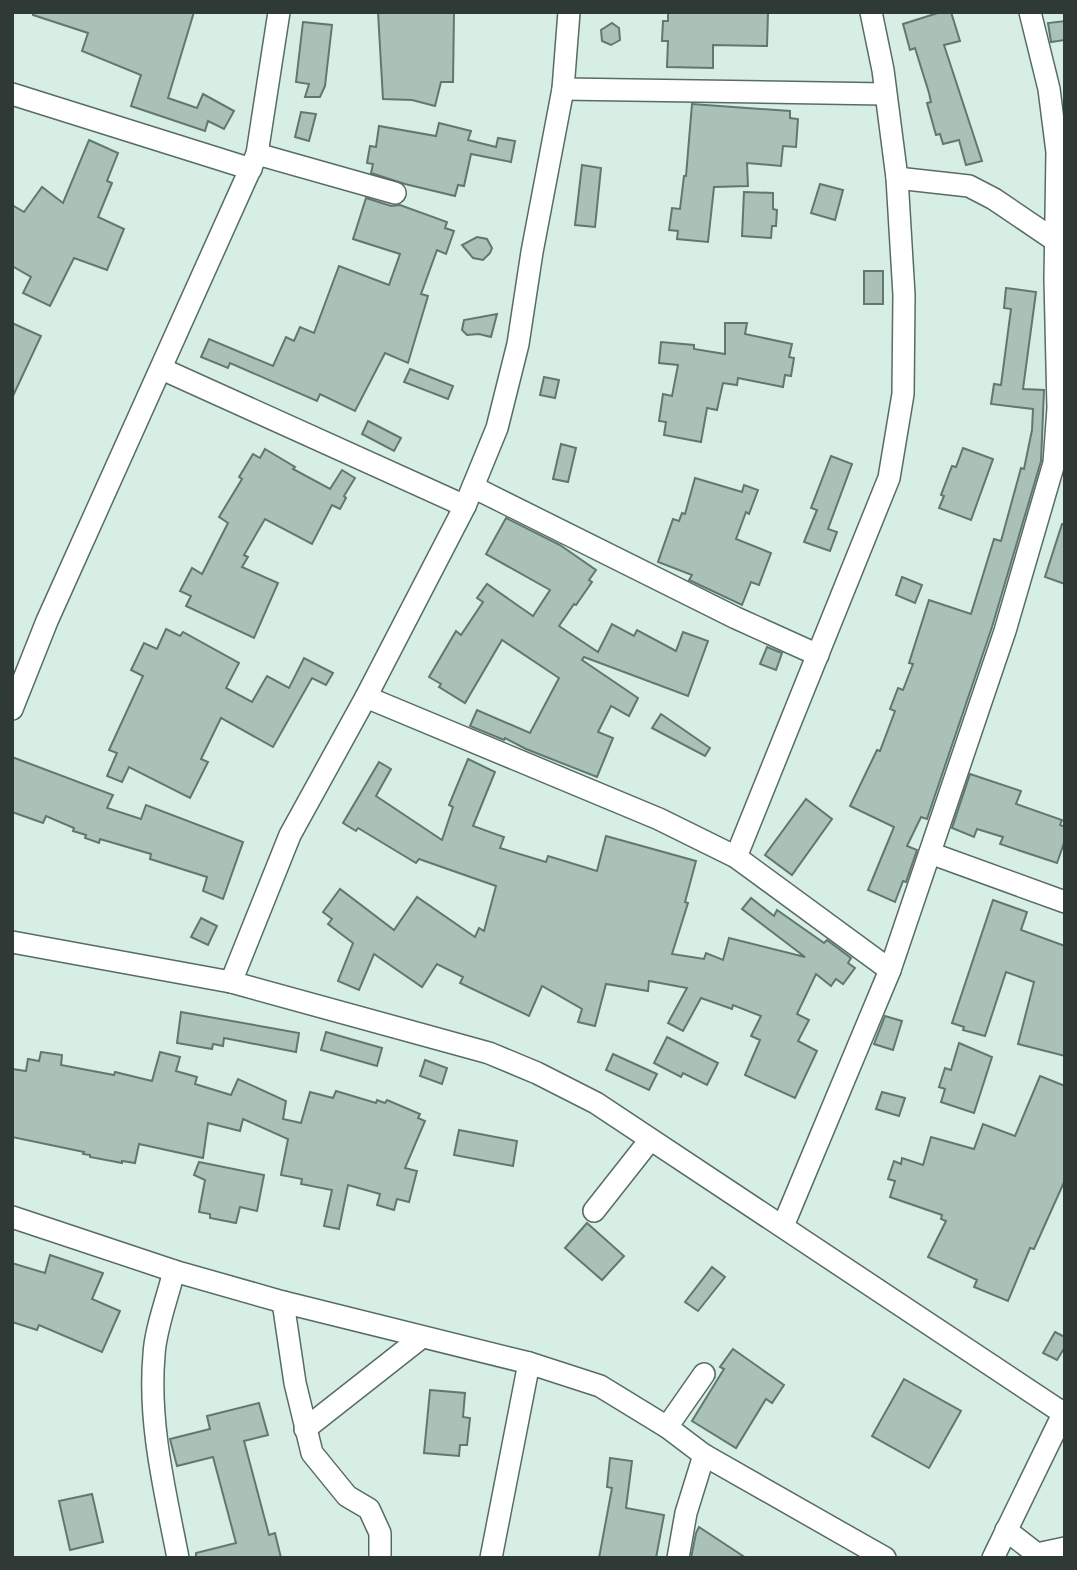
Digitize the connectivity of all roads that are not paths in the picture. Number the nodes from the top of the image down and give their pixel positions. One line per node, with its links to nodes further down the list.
1 (279, 12): 8 (street)
2 (569, 12): 5 (street)
3 (871, 12): 7 (street)
4 (1030, 12): 11 (street)
5 (563, 89): 7 (street); 13 (street)
6 (12, 94): 8 (street)
7 (885, 94): 9 (street)
8 (254, 162): 10 (street); 12 (street)
9 (897, 178): 11 (street); 15 (street)
10 (395, 193)
11 (1056, 242): 18 (street)
12 (162, 369): 14 (street); 17 (street)
13 (473, 486): 14 (street); 15 (street)
14 (465, 506): 16 (street)
15 (818, 655): 19 (street)
16 (366, 697): 19 (street); 23 (street)
17 (12, 709)
18 (929, 853): 20 (street); 22 (street)
19 (736, 857): 22 (street)
20 (1065, 902)
21 (12, 942): 23 (street)
22 (890, 970): 27 (street)
23 (231, 982): 24 (street)
24 (650, 1140): 25 (street); 27 (street)
25 (594, 1211)
26 (12, 1217): 28 (street)
27 (783, 1226): 33 (street)
28 (174, 1271): 29 (street); 40 (street)
29 (282, 1302): 30 (street); 35 (street)
30 (422, 1337): 31 (street); 35 (street)
31 (530, 1363): 34 (street); 42 (street)
32 (704, 1374): 34 (street)
33 (1064, 1412): 37 (street)
34 (667, 1427): 36 (street)
35 (305, 1429): 41 (street)
36 (704, 1455): 43 (street); 44 (street)
37 (1006, 1530): 39 (street); 45 (street)
38 (1065, 1548): 39 (street)
39 (1039, 1556)
40 (178, 1558)
41 (380, 1558)
42 (491, 1558)
43 (678, 1558)
44 (885, 1558)
45 (993, 1558)

